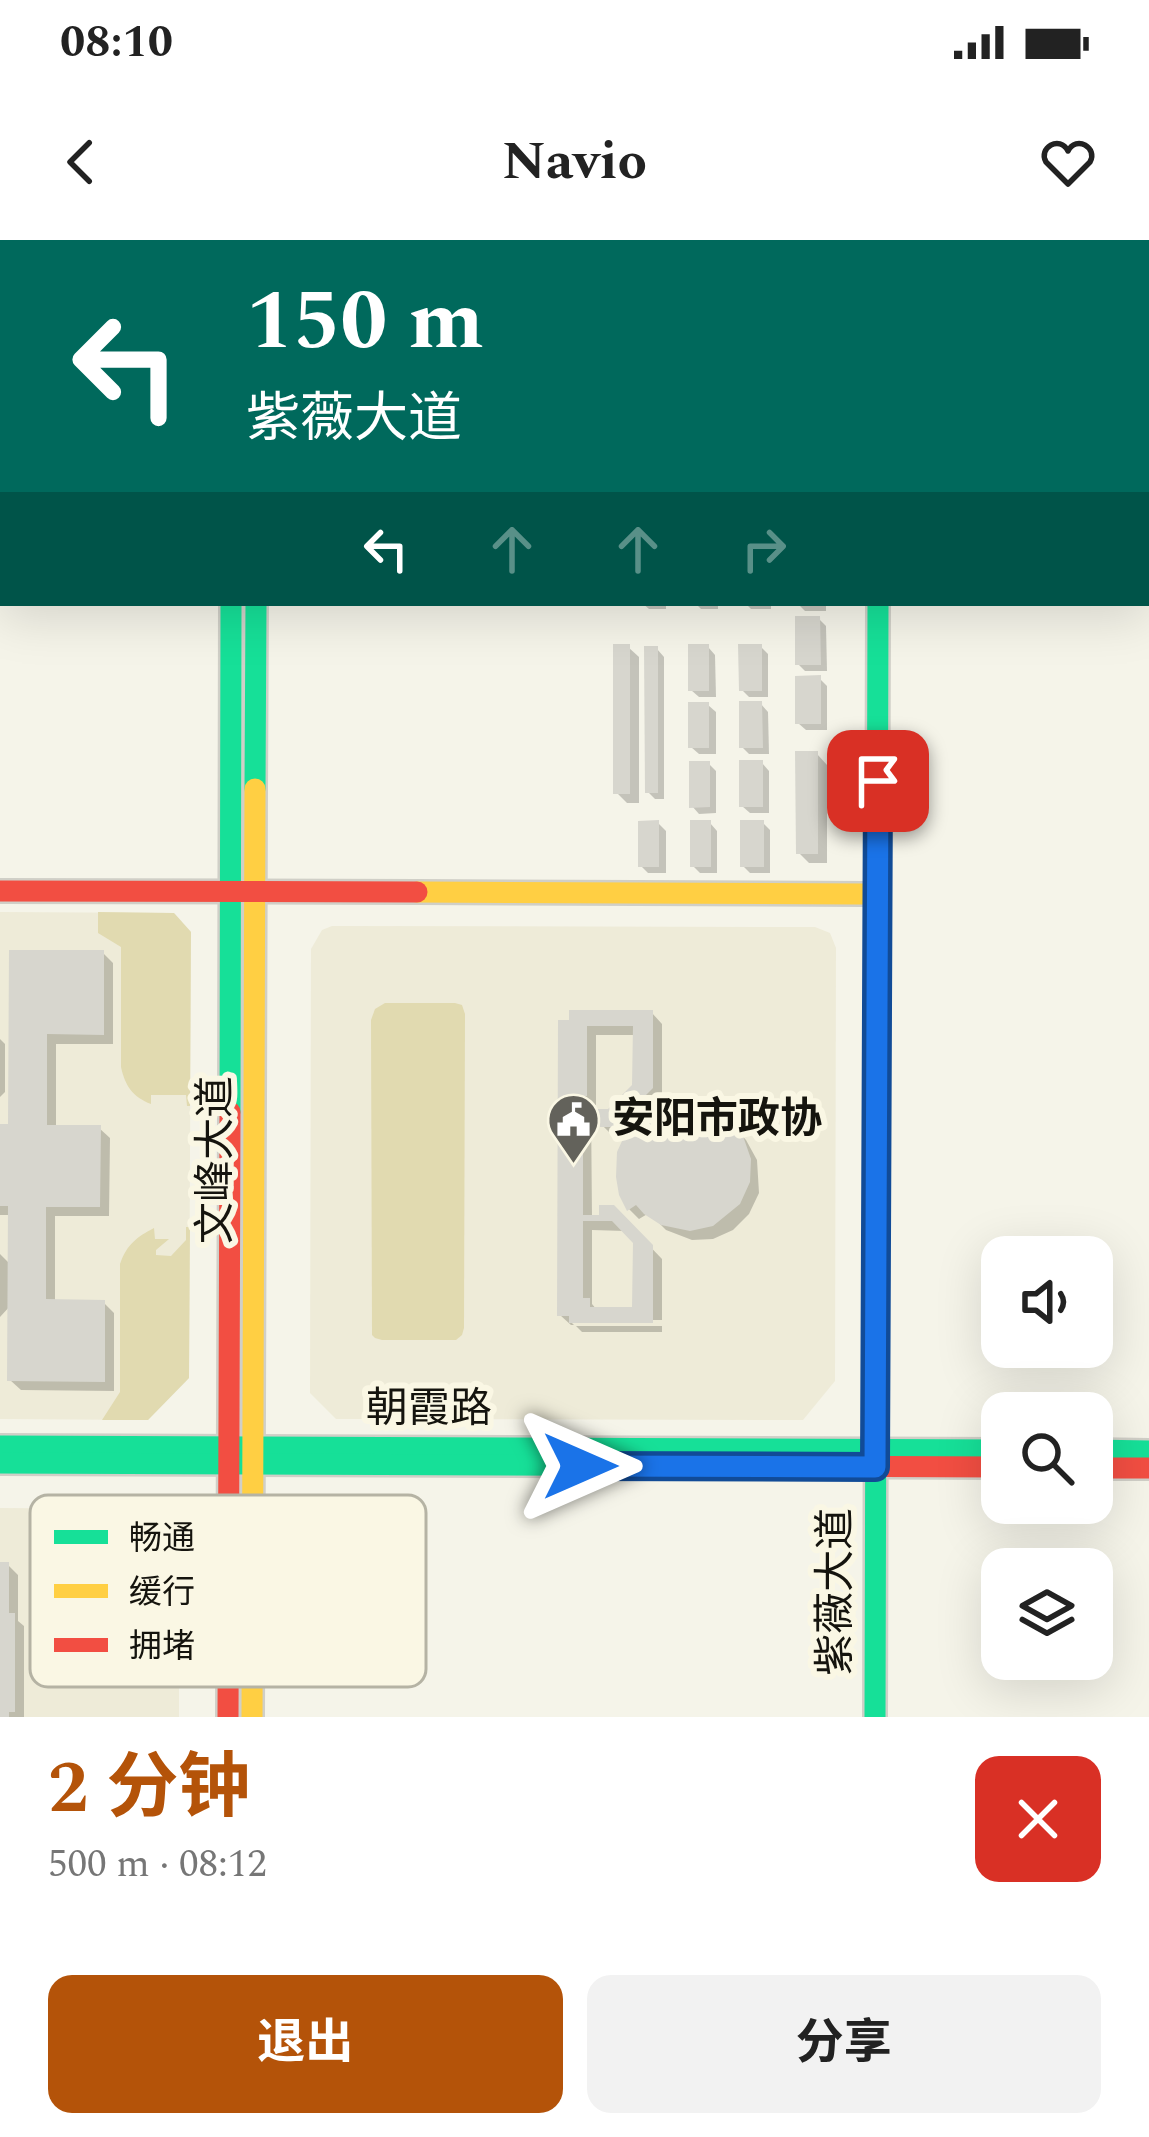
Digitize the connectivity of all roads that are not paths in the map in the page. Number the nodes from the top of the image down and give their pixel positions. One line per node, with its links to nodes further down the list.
1 (231, 606): 6 (street, 文峰大道)
2 (256, 606): 7 (street, 文峰大道)
3 (864, 606): 8 (street, 紫薇大道)
4 (878, 606): 15 (street, 紫薇大道)
5 (0, 891): 6 (street)
6 (230, 892): 7 (street); 13 (street, 文峰大道)
7 (256, 892): 8 (street); 14 (street, 文峰大道)
8 (863, 894): 15 (street, 紫薇大道)
9 (0, 1446): 13 (street, 朝霞路)
10 (1113, 1450): 11 (street)
11 (1149, 1450)
12 (981, 1451): 15 (street, 朝霞路)
13 (229, 1456): 14 (street, 朝霞路); 16 (street, 朝霞路); 20 (street, 文峰大道)
14 (253, 1456): 15 (street, 朝霞路); 21 (street, 文峰大道)
15 (868, 1458): 17 (street, 朝霞路); 26 (street, 紫薇大道); 27 (street, 紫薇大道)
16 (0, 1463)
17 (981, 1466)
18 (1113, 1468): 19 (street)
19 (1149, 1468)
20 (229, 1495)
21 (253, 1495)
22 (228, 1687): 24 (street, 文峰大道)
23 (252, 1687): 25 (street, 文峰大道)
24 (228, 1717)
25 (252, 1717)
26 (860, 1717)
27 (874, 1717)

